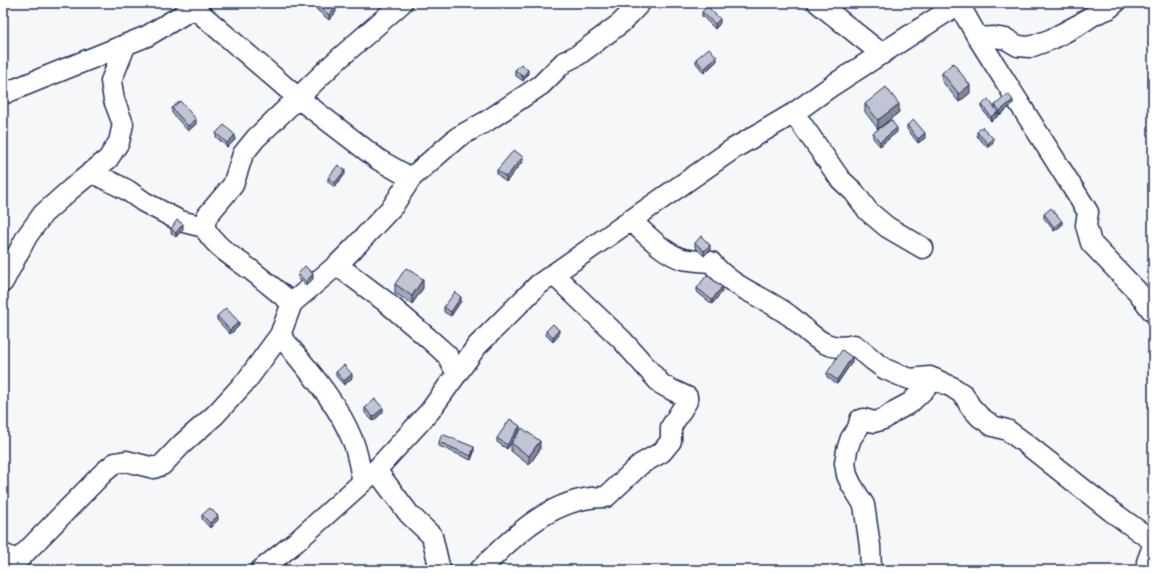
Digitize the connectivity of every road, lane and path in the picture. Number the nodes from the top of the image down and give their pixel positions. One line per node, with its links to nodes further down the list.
1 (402, 3): 11 (street)
2 (640, 3): 14 (street)
3 (818, 3): 9 (street)
4 (960, 3): 7 (street); 9 (street)
5 (1115, 3): 7 (street)
6 (193, 6): 8 (street); 11 (street)
7 (978, 38): 22 (street)
8 (126, 44): 10 (street); 13 (street)
9 (882, 54): 12 (street)
10 (3, 94)
11 (298, 98): 14 (street); 16 (street)
12 (794, 113): 15 (street); 17 (street)
13 (91, 172): 16 (street); 20 (street)
14 (411, 178): 18 (street)
15 (630, 220): 19 (street); 25 (street)
16 (204, 227): 21 (street)
17 (923, 248)
18 (337, 265): 21 (street); 24 (street)
19 (553, 274): 24 (street); 32 (street)
20 (3, 282)
21 (292, 304): 23 (street)
22 (1153, 312)
23 (280, 335): 26 (street); 29 (street)
24 (457, 374): 26 (street)
25 (935, 379): 27 (street); 33 (street)
26 (369, 476): 30 (street); 31 (street)
27 (1153, 541)
28 (1153, 546): 34 (street)
29 (3, 554)
30 (261, 570)
31 (440, 570)
32 (480, 570)
33 (871, 570)
34 (1148, 570)

